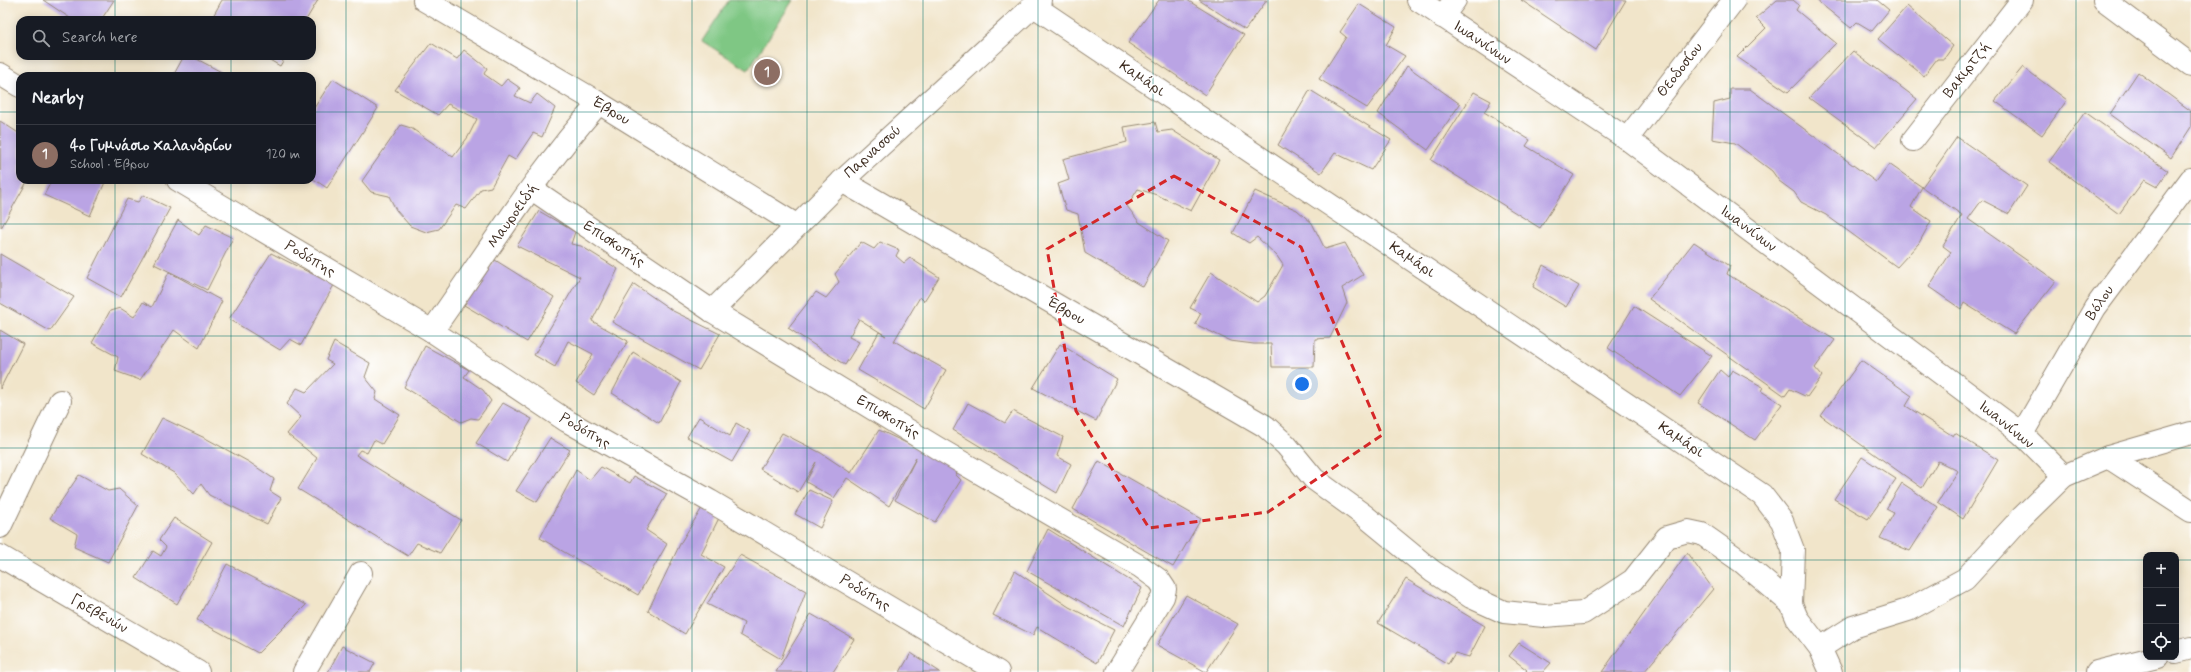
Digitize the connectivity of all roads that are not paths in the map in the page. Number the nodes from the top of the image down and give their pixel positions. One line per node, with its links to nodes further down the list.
1 (424, 0): 11 (street, Έβρου)
2 (1418, 0): 7 (street, Ιωαννίνων)
3 (1734, 0): 12 (street, Θεοδοσίου)
4 (2022, 0): 13 (street, Βακιρτζή)
5 (2104, 0): 8 (street)
6 (1037, 3): 15 (street, Παρνασσού); 30 (street, Καμάρι)
7 (1449, 8): 12 (street, Ιωαννίνων)
8 (2191, 65)
9 (0, 74): 10 (street)
10 (16, 84)
11 (599, 103): 17 (street, Μαυροειδή); 18 (street, Έβρου)
12 (1627, 139): 23 (street, Ιωαννίνων)
13 (1913, 140)
14 (2191, 179): 23 (street, Βόλου)
15 (842, 181): 18 (street, Παρνασσού); 30 (street, Έβρου)
16 (185, 184): 20 (street, Ροδόπης)
17 (532, 189): 19 (street, Επισκοπής); 20 (street, Μαυροειδή)
18 (796, 225): 19 (street, Παρνασσού)
19 (712, 310): 38 (street, Επισκοπής)
20 (432, 331): 37 (street, Ροδόπης)
21 (60, 401): 27 (street)
22 (2191, 433): 24 (street)
23 (2022, 434): 25 (street, Ιωαννίνων)
24 (2108, 457): 25 (street); 26 (street)
25 (2064, 476): 31 (street)
26 (2191, 511)
27 (0, 527)
28 (0, 556): 35 (street, Γρεβενών)
29 (361, 573): 36 (street)
30 (1791, 604): 31 (street)
31 (1820, 648): 39 (street)
32 (2191, 648): 33 (street)
33 (2179, 651)
34 (2145, 660): 40 (street)
35 (198, 672)
36 (304, 672)
37 (998, 672)
38 (1117, 672)
39 (1831, 672)
40 (2097, 672)

